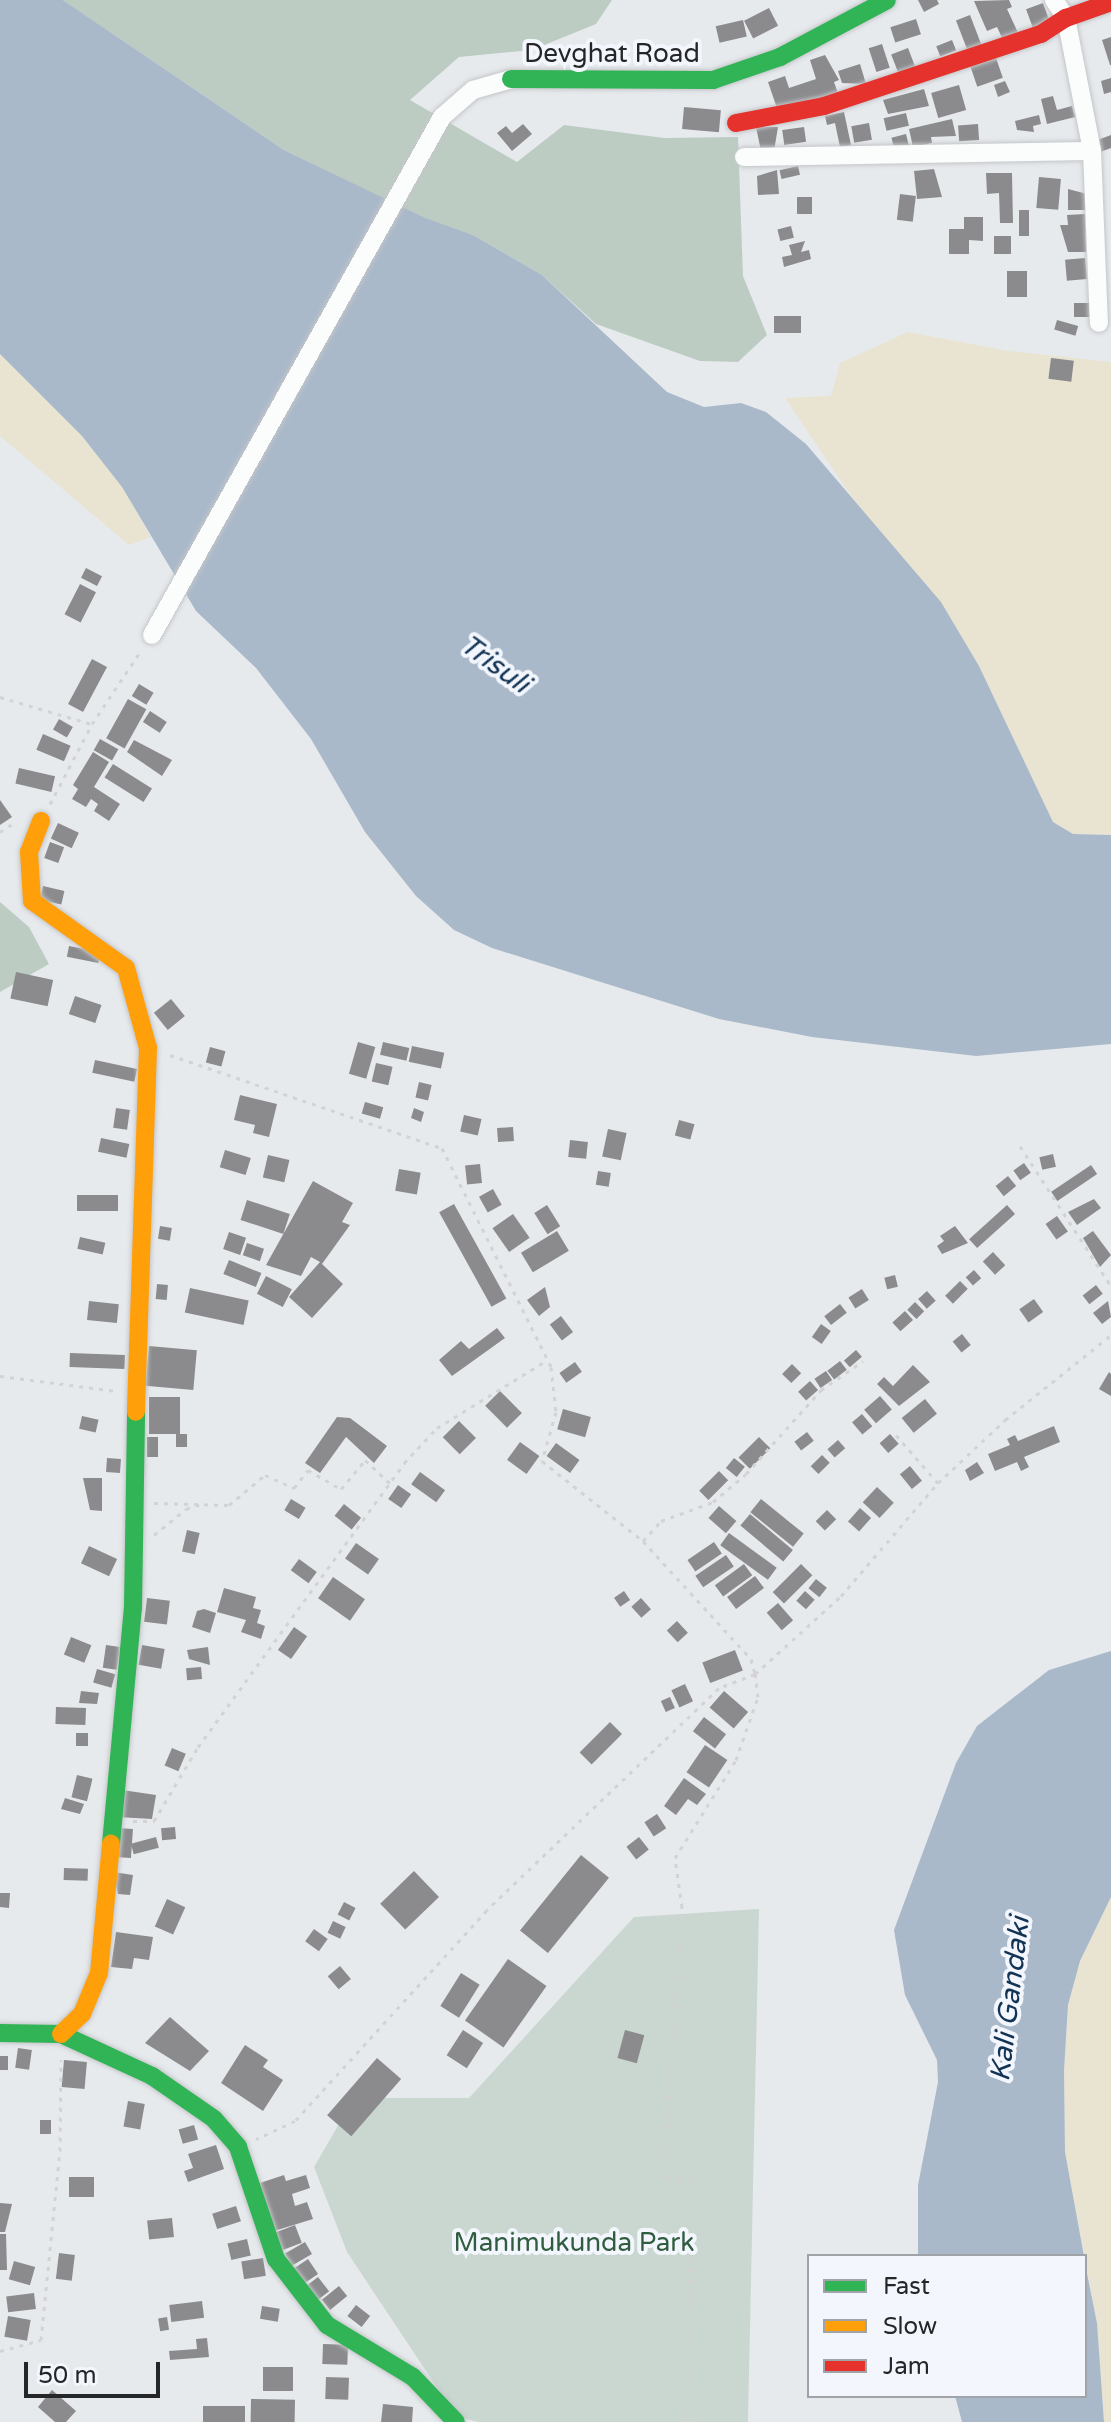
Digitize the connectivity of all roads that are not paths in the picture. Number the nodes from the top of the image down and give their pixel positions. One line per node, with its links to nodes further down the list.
1 (887, 0): 10 (street, Devghat Road)
2 (1054, 0): 4 (street)
3 (1111, 2): 4 (street)
4 (1066, 18): 5 (street); 7 (street)
5 (736, 123)
6 (744, 157): 7 (street)
7 (1092, 160): 8 (street); 9 (street)
8 (1111, 164)
9 (1099, 323)
10 (152, 635)
11 (41, 821): 13 (street)
12 (0, 2033): 13 (street)
13 (61, 2034): 14 (street)
14 (456, 2422)

